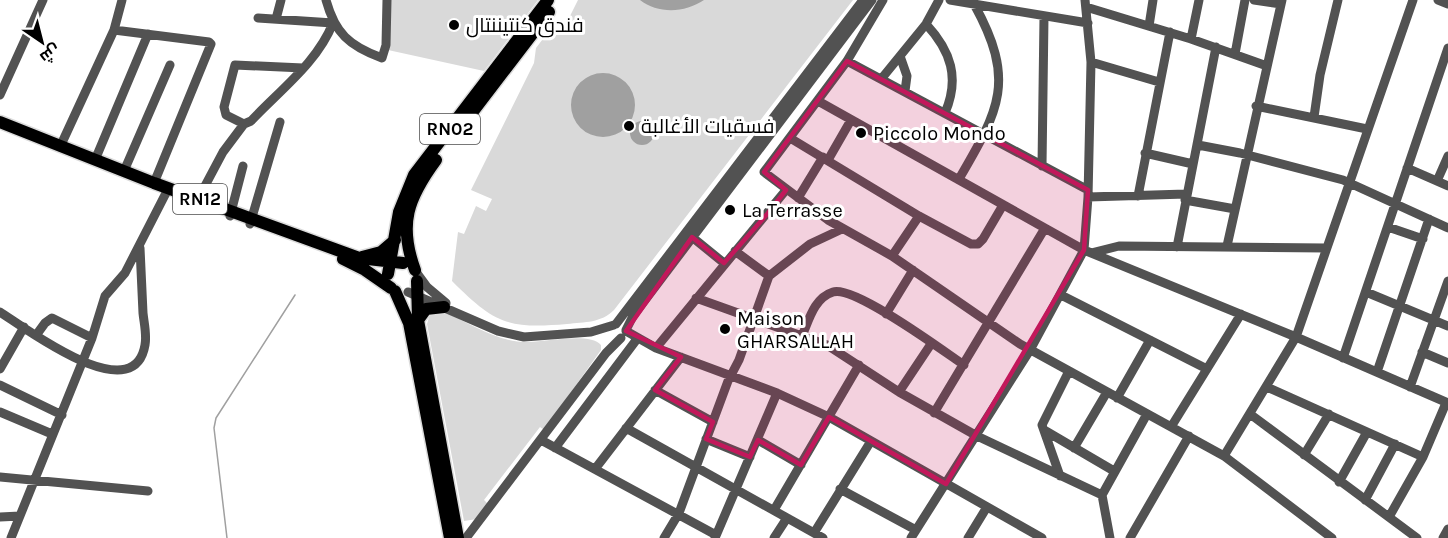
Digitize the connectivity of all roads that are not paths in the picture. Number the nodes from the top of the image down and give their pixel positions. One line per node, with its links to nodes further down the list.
1 (43, 0): 48 (street)
2 (122, 0): 31 (street)
3 (281, 0): 26 (street)
4 (326, 0): 27 (street)
5 (387, 0): 27 (street)
6 (548, 0): 98 (main road, RN02)
7 (556, 0): 112 (main road, RN02)
8 (863, 0): 127 (street)
9 (872, 0): 96 (street)
10 (883, 0): 40 (street)
11 (939, 0): 29 (street)
12 (950, 0): 22 (street)
13 (1153, 0): 30 (street)
14 (1199, 0): 34 (street)
15 (1245, 0): 37 (street)
16 (1254, 0): 19 (street)
17 (1338, 0): 52 (street)
18 (1438, 0): 23 (street)
19 (1281, 2): 43 (street)
20 (1085, 3): 28 (street); 30 (street)
21 (1409, 3): 58 (street)
22 (974, 4): 24 (street); 59 (street)
23 (1448, 4)
24 (1044, 17): 28 (street); 70 (street)
25 (258, 18): 26 (street)
26 (276, 19): 27 (street)
27 (333, 23): 44 (street)
28 (1088, 23): 41 (street)
29 (926, 24): 38 (street); 51 (street)
30 (1149, 26): 32 (street)
31 (114, 30): 33 (street); 62 (street)
32 (1170, 32): 34 (street); 46 (street)
33 (148, 34): 67 (street); 75 (street)
34 (1191, 39): 35 (street)
35 (1216, 47): 37 (street); 61 (street)
36 (1448, 48): 39 (street)
37 (1235, 54): 43 (street)
38 (900, 56): 45 (street); 47 (street)
39 (1446, 59): 71 (street)
40 (847, 61): 45 (street); 49 (street)
41 (1091, 62): 46 (street); 80 (street)
42 (170, 65): 72 (street)
43 (1267, 66): 50 (street)
44 (303, 68): 56 (street); 56 (street)
45 (882, 78): 47 (street)
46 (1159, 82): 63 (street)
47 (905, 91): 51 (street)
48 (0, 94)
49 (818, 101): 53 (street); 60 (street)
50 (1256, 106): 52 (street); 64 (street)
51 (945, 113): 59 (street)
52 (1314, 117): 58 (street)
53 (851, 120): 66 (street); 73 (street)
54 (0, 122): 62 (main road, RN12)
55 (280, 122): 91 (street)
56 (244, 124): 84 (street)
57 (0, 128): 79 (main road, RN12)
58 (1367, 129): 76 (street)
59 (985, 135): 70 (street); 73 (street)
60 (790, 138): 66 (street); 78 (street)
61 (1198, 145): 64 (street); 68 (street)
62 (60, 147): 67 (main road, RN12)
63 (1145, 153): 68 (street); 81 (street)
64 (1247, 155): 76 (street); 87 (street)
65 (1448, 156): 74 (street)
66 (825, 159): 83 (street); 89 (street)
67 (95, 160): 72 (main road, RN12)
68 (1193, 164): 82 (street)
69 (243, 166): 88 (street)
70 (1042, 166): 80 (street)
71 (1407, 168): 74 (street); 85 (street)
72 (124, 171): 75 (main road, RN12)
73 (959, 178): 86 (street)
74 (1437, 181): 77 (street)
75 (154, 183): 84 (main road, RN12)
76 (1349, 183): 85 (street); 102 (street)
77 (1448, 186)
78 (786, 190): 83 (street); 103 (street)
79 (166, 193): 88 (main road, RN12); 99 (street)
80 (1088, 194): 81 (street); 104 (street)
81 (1138, 196): 82 (street)
82 (1186, 197): 87 (street); 101 (street)
83 (798, 198): 95 (street)
84 (198, 199): 88 (main road, RN12)
85 (1396, 203): 90 (street); 92 (street)
86 (1003, 205): 89 (street); 93 (street)
87 (1235, 209): 100 (street)
88 (231, 214): 91 (main road, RN12)
89 (919, 216): 105 (street)
90 (1429, 219): 94 (street); 97 (street)
91 (250, 221): 106 (main road, RN12); 113 (main road, RN12)
92 (1388, 227): 97 (street); 114 (street)
93 (1045, 228): 104 (street); 128 (street)
94 (1448, 228)
95 (842, 229): 105 (street); 110 (street)
96 (692, 237): 107 (street); 133 (street)
97 (1422, 239): 118 (street)
98 (394, 240): 106 (main road); 108 (main road, RN02)
99 (140, 245): 136 (street); 146 (street)
100 (1227, 246): 101 (street); 102 (street)
101 (1177, 247): 104 (street)
102 (1326, 248): 135 (street)
103 (735, 251): 107 (street); 110 (street)
104 (1087, 252): 115 (street); 123 (street)
105 (892, 256): 109 (street)
106 (359, 258): 108 (main road, RN12)
107 (724, 263): 116 (street)
108 (394, 267): 112 (main road, RN12); 113 (main road)
109 (913, 270): 122 (street); 128 (street)
110 (769, 276): 125 (street)
111 (1448, 281): 117 (street)
112 (415, 282): 113 (main road, RN12); 119 (street); 121 (street); 124 (main road)
113 (393, 289): 218 (main road)
114 (1366, 292): 118 (street); 145 (street)
115 (1061, 295): 138 (street); 141 (street)
116 (696, 298): 125 (street); 140 (street)
117 (1444, 302): 126 (street)
118 (1400, 306): 126 (street); 153 (street)
119 (444, 307): 121 (street); 124 (main road)
120 (0, 312): 130 (street)
121 (460, 313): 131 (street)
122 (886, 314): 134 (street); 139 (street)
123 (1241, 314): 135 (street); 151 (street)
124 (417, 320): 219 (main road)
125 (752, 320): 134 (street); 154 (street)
126 (1433, 320): 129 (street); 142 (street)
127 (615, 324): 131 (street); 133 (street)
128 (989, 324): 141 (street); 148 (street)
129 (1448, 326)
130 (24, 327): 132 (street); 143 (street)
131 (591, 332): 133 (street)
132 (37, 334): 136 (street); 146 (street)
133 (620, 335): 137 (street); 180 (street)
134 (802, 336): 149 (street)
135 (1296, 337): 145 (street); 156 (street)
136 (92, 338): 146 (street)
137 (635, 339): 140 (street); 185 (street)
138 (1150, 340): 151 (street); 162 (street)
139 (931, 344): 148 (street); 159 (street)
140 (656, 348): 144 (street)
141 (1030, 350): 152 (street); 177 (street)
142 (1422, 352): 147 (street); 157 (street)
143 (4, 353): 150 (street)
144 (681, 357): 154 (street); 158 (street)
145 (1343, 358): 153 (street)
146 (82, 363): 169 (street)
147 (1448, 363)
148 (964, 364): 165 (street)
149 (859, 365): 159 (street); 170 (street)
150 (0, 369)
151 (1207, 369): 172 (street)
152 (1069, 371): 160 (street); 174 (street)
153 (1377, 372): 157 (street)
154 (731, 376): 161 (street); 171 (street)
155 (0, 385): 169 (street)
156 (1267, 387): 167 (street); 168 (street)
157 (1410, 387): 163 (street)
158 (655, 390): 171 (street); 173 (street)
159 (899, 392): 165 (street)
160 (1107, 392): 162 (street); 184 (street)
161 (777, 393): 170 (street); 181 (street)
162 (1117, 398): 166 (street)
163 (1447, 403): 189 (street)
164 (0, 412): 176 (street)
165 (934, 413): 177 (street)
166 (1147, 414): 172 (street); 193 (street)
167 (1250, 414): 186 (street); 187 (street)
168 (1329, 414): 175 (street); 186 (street)
169 (62, 415): 176 (street)
170 (829, 417): 182 (street); 190 (street)
171 (713, 422): 179 (street)
172 (1171, 427): 178 (street)
173 (626, 428): 191 (street); 192 (street)
174 (1044, 430): 184 (street); 194 (street)
175 (1367, 432): 183 (street); 197 (street)
176 (52, 434): 196 (street)
177 (977, 436): 194 (street); 198 (street)
178 (1189, 436): 187 (street); 227 (street)
179 (706, 439): 188 (street); 191 (street)
180 (541, 440): 185 (street); 220 (street)
181 (758, 440): 188 (street); 190 (street)
182 (871, 441): 198 (street); 199 (street)
183 (1395, 444): 189 (street); 203 (street)
184 (1074, 447): 193 (street)
185 (555, 448): 192 (street)
186 (1304, 455): 197 (street)
187 (1224, 456): 215 (street)
188 (750, 457): 200 (street)
189 (1423, 457): 209 (street)
190 (801, 465): 205 (street)
191 (695, 466): 200 (street); 206 (street)
192 (595, 469): 206 (street)
193 (1114, 471): 202 (street)
194 (1060, 476): 202 (street)
195 (0, 477): 196 (street)
196 (33, 480): 201 (street); 207 (street)
197 (1339, 482): 203 (street)
198 (946, 484): 204 (street); 213 (street)
199 (840, 489): 212 (street); 213 (street)
200 (737, 490): 205 (street); 216 (street)
201 (148, 491)
202 (1102, 495): 226 (street)
203 (1365, 500): 209 (street)
204 (987, 507): 214 (street); 224 (street)
205 (774, 510): 210 (street)
206 (679, 513): 216 (street); 221 (street)
207 (20, 516): 208 (street); 217 (street)
208 (0, 517)
209 (1389, 517): 229 (street)
210 (787, 518): 212 (street); 222 (street)
211 (1448, 529): 230 (street)
212 (814, 533): 223 (street)
213 (913, 534)
214 (1025, 534): 225 (street)
215 (1322, 535): 228 (street)
216 (716, 537)
217 (11, 538)
218 (450, 538)
219 (458, 538)
220 (466, 538)
221 (664, 538)
222 (774, 538)
223 (823, 538)
224 (968, 538)
225 (1042, 538)
226 (1110, 538)
227 (1130, 538)
228 (1332, 538)
229 (1417, 538)
230 (1443, 538)

